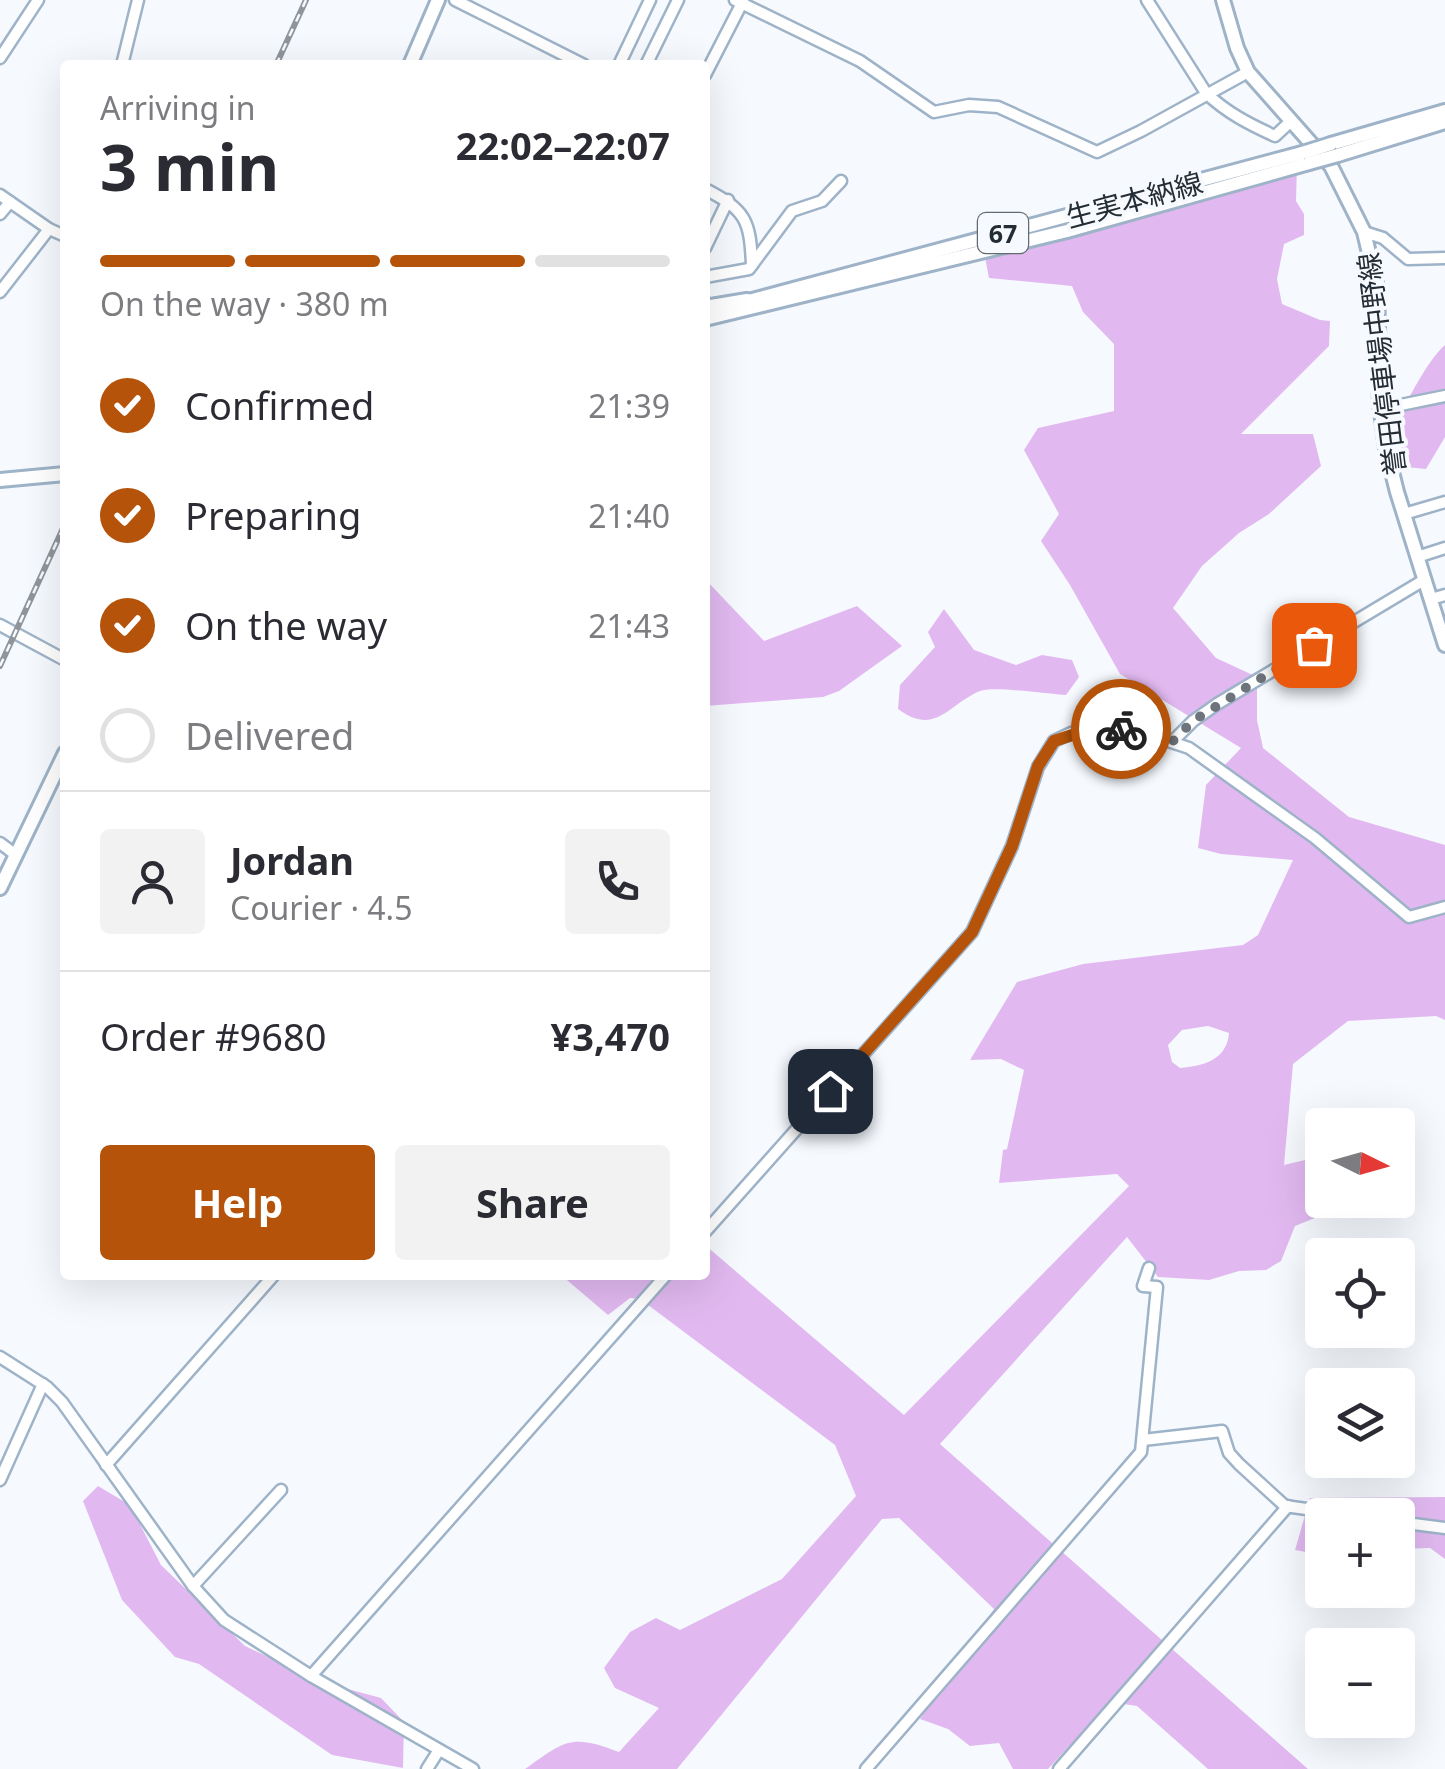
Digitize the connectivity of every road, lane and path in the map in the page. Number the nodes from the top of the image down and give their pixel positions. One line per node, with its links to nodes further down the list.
1 (38, 0): 10 (street)
2 (138, 0): 11 (street)
3 (438, 0): 12 (main road)
4 (455, 0): 13 (street)
5 (650, 0): 14 (street)
6 (678, 0): 15 (street)
7 (1147, 0): 18 (street)
8 (1223, 0): 17 (main road, 誉田停車場中野線)
9 (740, 1): 16 (street); 18 (street)
10 (0, 58)
11 (123, 60)
12 (412, 60)
13 (574, 60)
14 (621, 60)
15 (648, 60)
16 (710, 64)
17 (1248, 72): 18 (street); 20 (main road, 誉田停車場中野線)
18 (1206, 92): 20 (street)
19 (1445, 111): 22 (main road, 生実本納線 / 67)
20 (1290, 122): 30 (main road, 誉田停車場中野線)
21 (1445, 122): 22 (main road, 生実本納線 / 67)
22 (1335, 149): 37 (main road, 生実本納線 / 67, bridge)
23 (840, 180): 34 (street)
24 (710, 191): 26 (street)
25 (0, 195): 27 (street)
26 (728, 200): 32 (street); 34 (street)
27 (10, 202): 28 (street); 29 (street)
28 (0, 214)
29 (49, 229): 31 (street); 36 (street)
30 (1364, 232): 33 (street); 39 (main road, 誉田停車場中野線)
31 (60, 234)
32 (710, 238)
33 (1445, 258)
34 (752, 265): 35 (street)
35 (710, 276)
36 (0, 292)
37 (710, 315)
38 (1445, 396): 39 (street)
39 (1380, 409): 43 (main road, 誉田停車場中野線)
40 (60, 474): 41 (main road)
41 (0, 480)
42 (1445, 502): 43 (street)
43 (1404, 514): 45 (main road, 誉田停車場中野線)
44 (1445, 548): 45 (street)
45 (1417, 557): 46 (main road, 誉田停車場中野線)
46 (1424, 580): 48 (main road, 誉田停車場中野線); 52 (street)
47 (1445, 594): 48 (street)
48 (1431, 600): 50 (main road, 誉田停車場中野線)
49 (0, 626): 51 (street)
50 (1445, 645)
51 (60, 657)
52 (1173, 741): 57 (street); 58 (street)
53 (60, 763): 55 (main road)
54 (0, 843): 55 (street)
55 (16, 855): 56 (main road)
56 (0, 888)
57 (1445, 908)
58 (710, 1226)
59 (1149, 1268): 64 (street)
60 (270, 1280): 65 (street)
61 (662, 1280): 73 (street)
62 (0, 1357): 63 (street)
63 (44, 1384): 65 (street); 66 (street)
64 (1142, 1440): 68 (street); 77 (street)
65 (106, 1465): 72 (street)
66 (0, 1480)
67 (281, 1490): 72 (street)
68 (1288, 1506): 69 (street); 78 (street)
69 (1305, 1509)
70 (1415, 1524): 71 (street)
71 (1445, 1528)
72 (194, 1586): 73 (street)
73 (311, 1676): 74 (street)
74 (440, 1750): 75 (street); 76 (street)
75 (427, 1769)
76 (473, 1769)
77 (866, 1769)
78 (1059, 1769)

